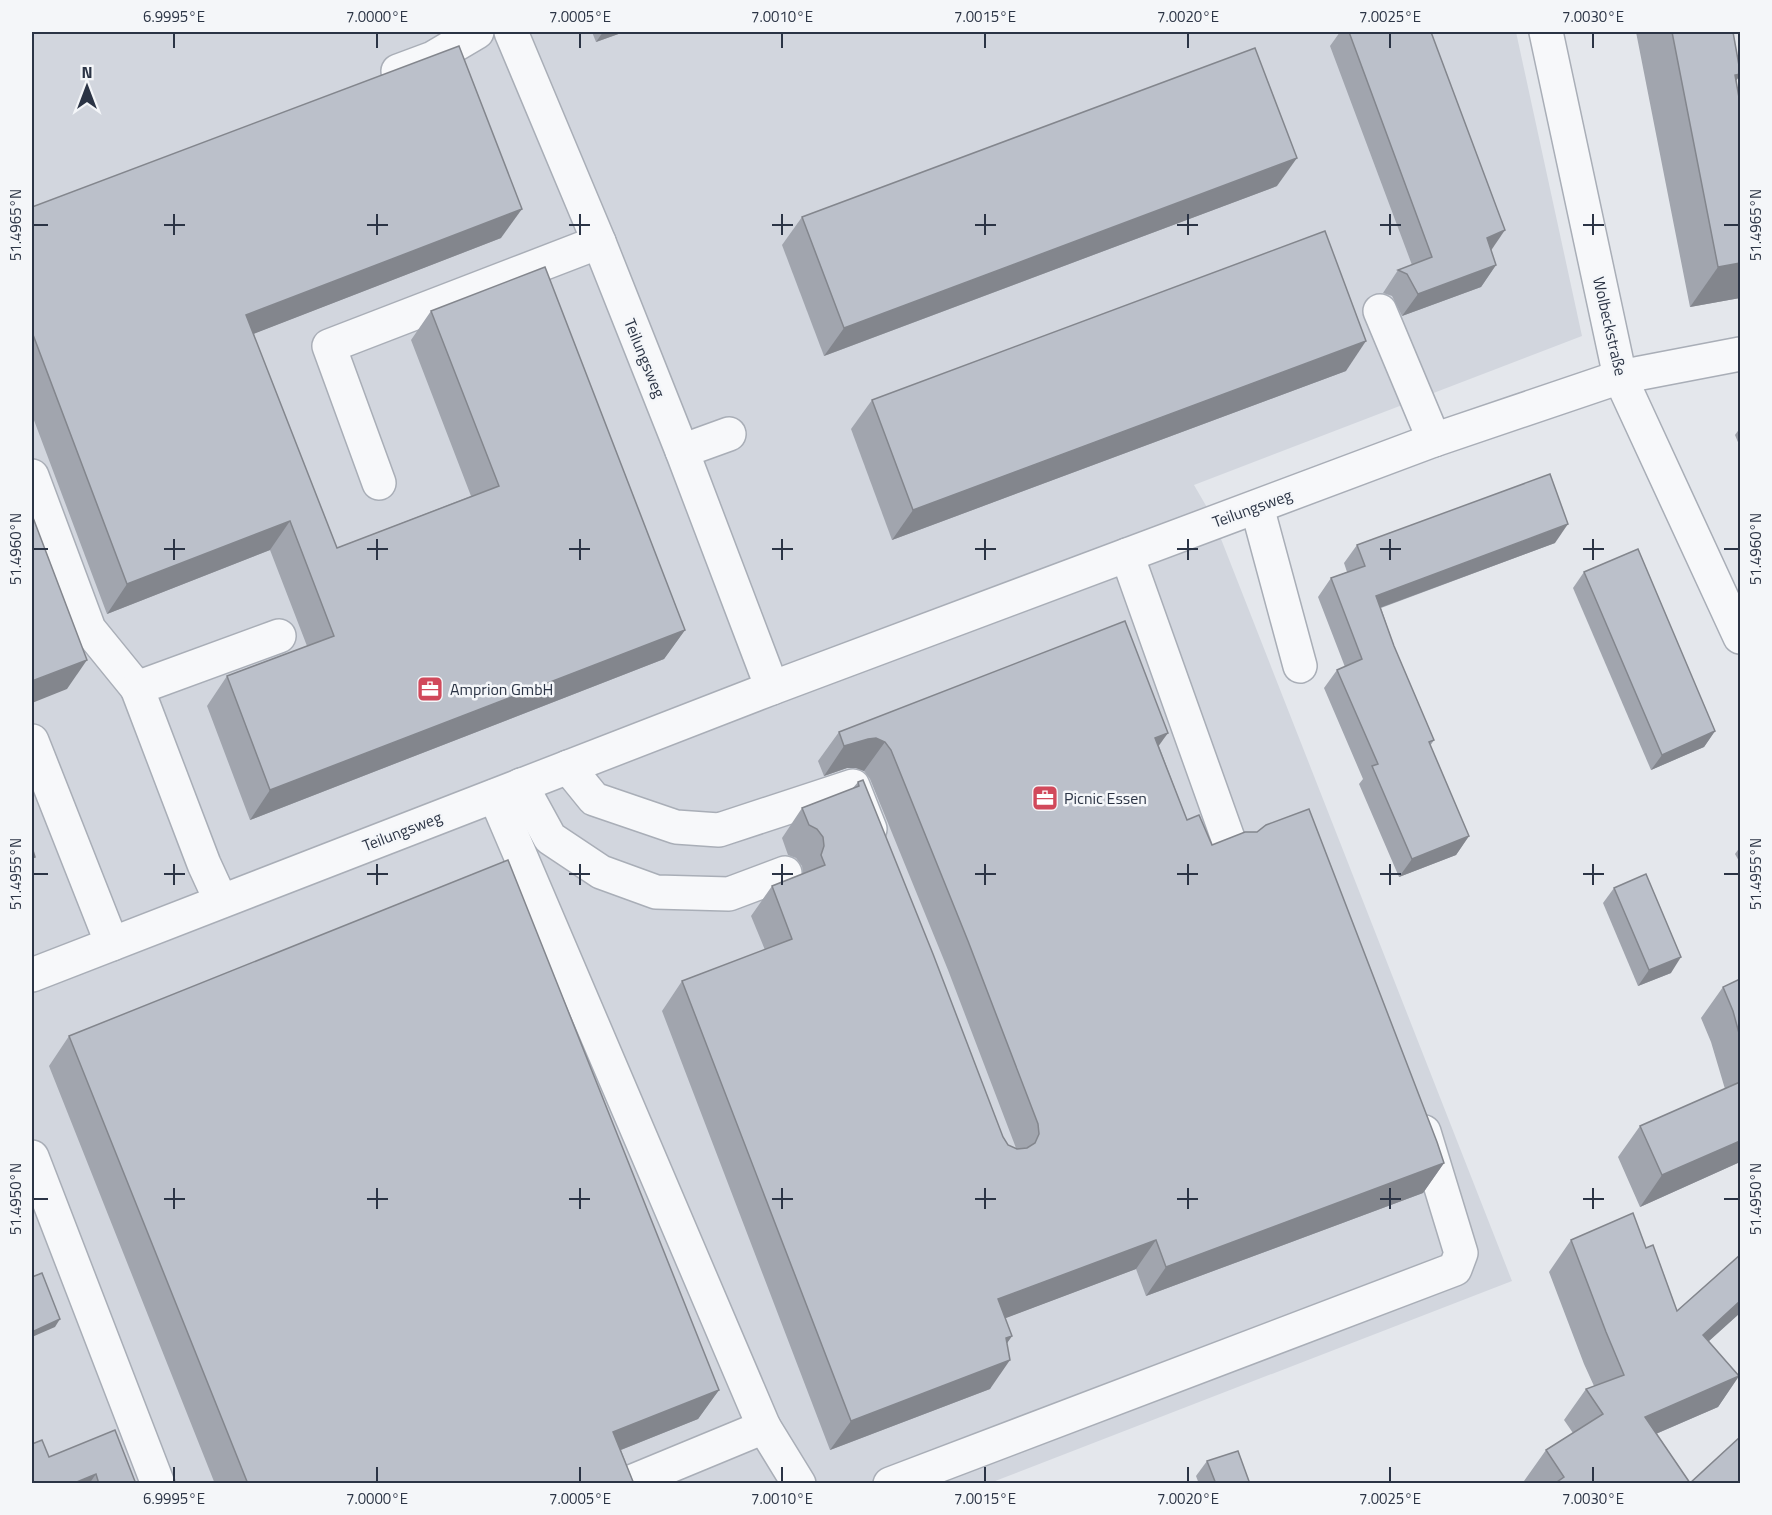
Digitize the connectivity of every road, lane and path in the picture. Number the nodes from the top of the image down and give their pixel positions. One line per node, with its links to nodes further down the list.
1 (477, 32): 4 (street)
2 (511, 32): 5 (street, Teilungsweg)
3 (1546, 32): 8 (street, Wolbeckstraße)
4 (366, 83)
5 (599, 242): 11 (street, Teilungsweg); 13 (street)
6 (1380, 311): 10 (street)
7 (1740, 354): 8 (street, Teilungsweg)
8 (1620, 377): 10 (street, Teilungsweg); 17 (street, Wolbeckstraße)
9 (729, 434): 11 (street)
10 (1434, 440): 14 (street, Teilungsweg)
11 (682, 451): 20 (street, Teilungsweg)
12 (32, 476): 19 (street)
13 (379, 483)
14 (1257, 507): 15 (street, Teilungsweg); 18 (street)
15 (1127, 555): 20 (street, Teilungsweg); 24 (street)
16 (279, 636): 19 (street)
17 (1740, 637)
18 (1300, 666)
19 (137, 688): 27 (street)
20 (772, 688): 22 (street, Teilungsweg)
21 (32, 741): 28 (street)
22 (568, 767): 23 (street, Teilungsweg); 25 (street)
23 (508, 790): 26 (street); 27 (street, Teilungsweg); 32 (street)
24 (1230, 844)
25 (883, 860)
26 (785, 873)
27 (221, 901): 28 (street, Teilungsweg)
28 (112, 944): 29 (street, Teilungsweg)
29 (32, 975)
30 (1424, 1132): 36 (street)
31 (32, 1157): 33 (street)
32 (764, 1427): 34 (street); 35 (street)
33 (158, 1484)
34 (626, 1484)
35 (799, 1484)
36 (890, 1484)

